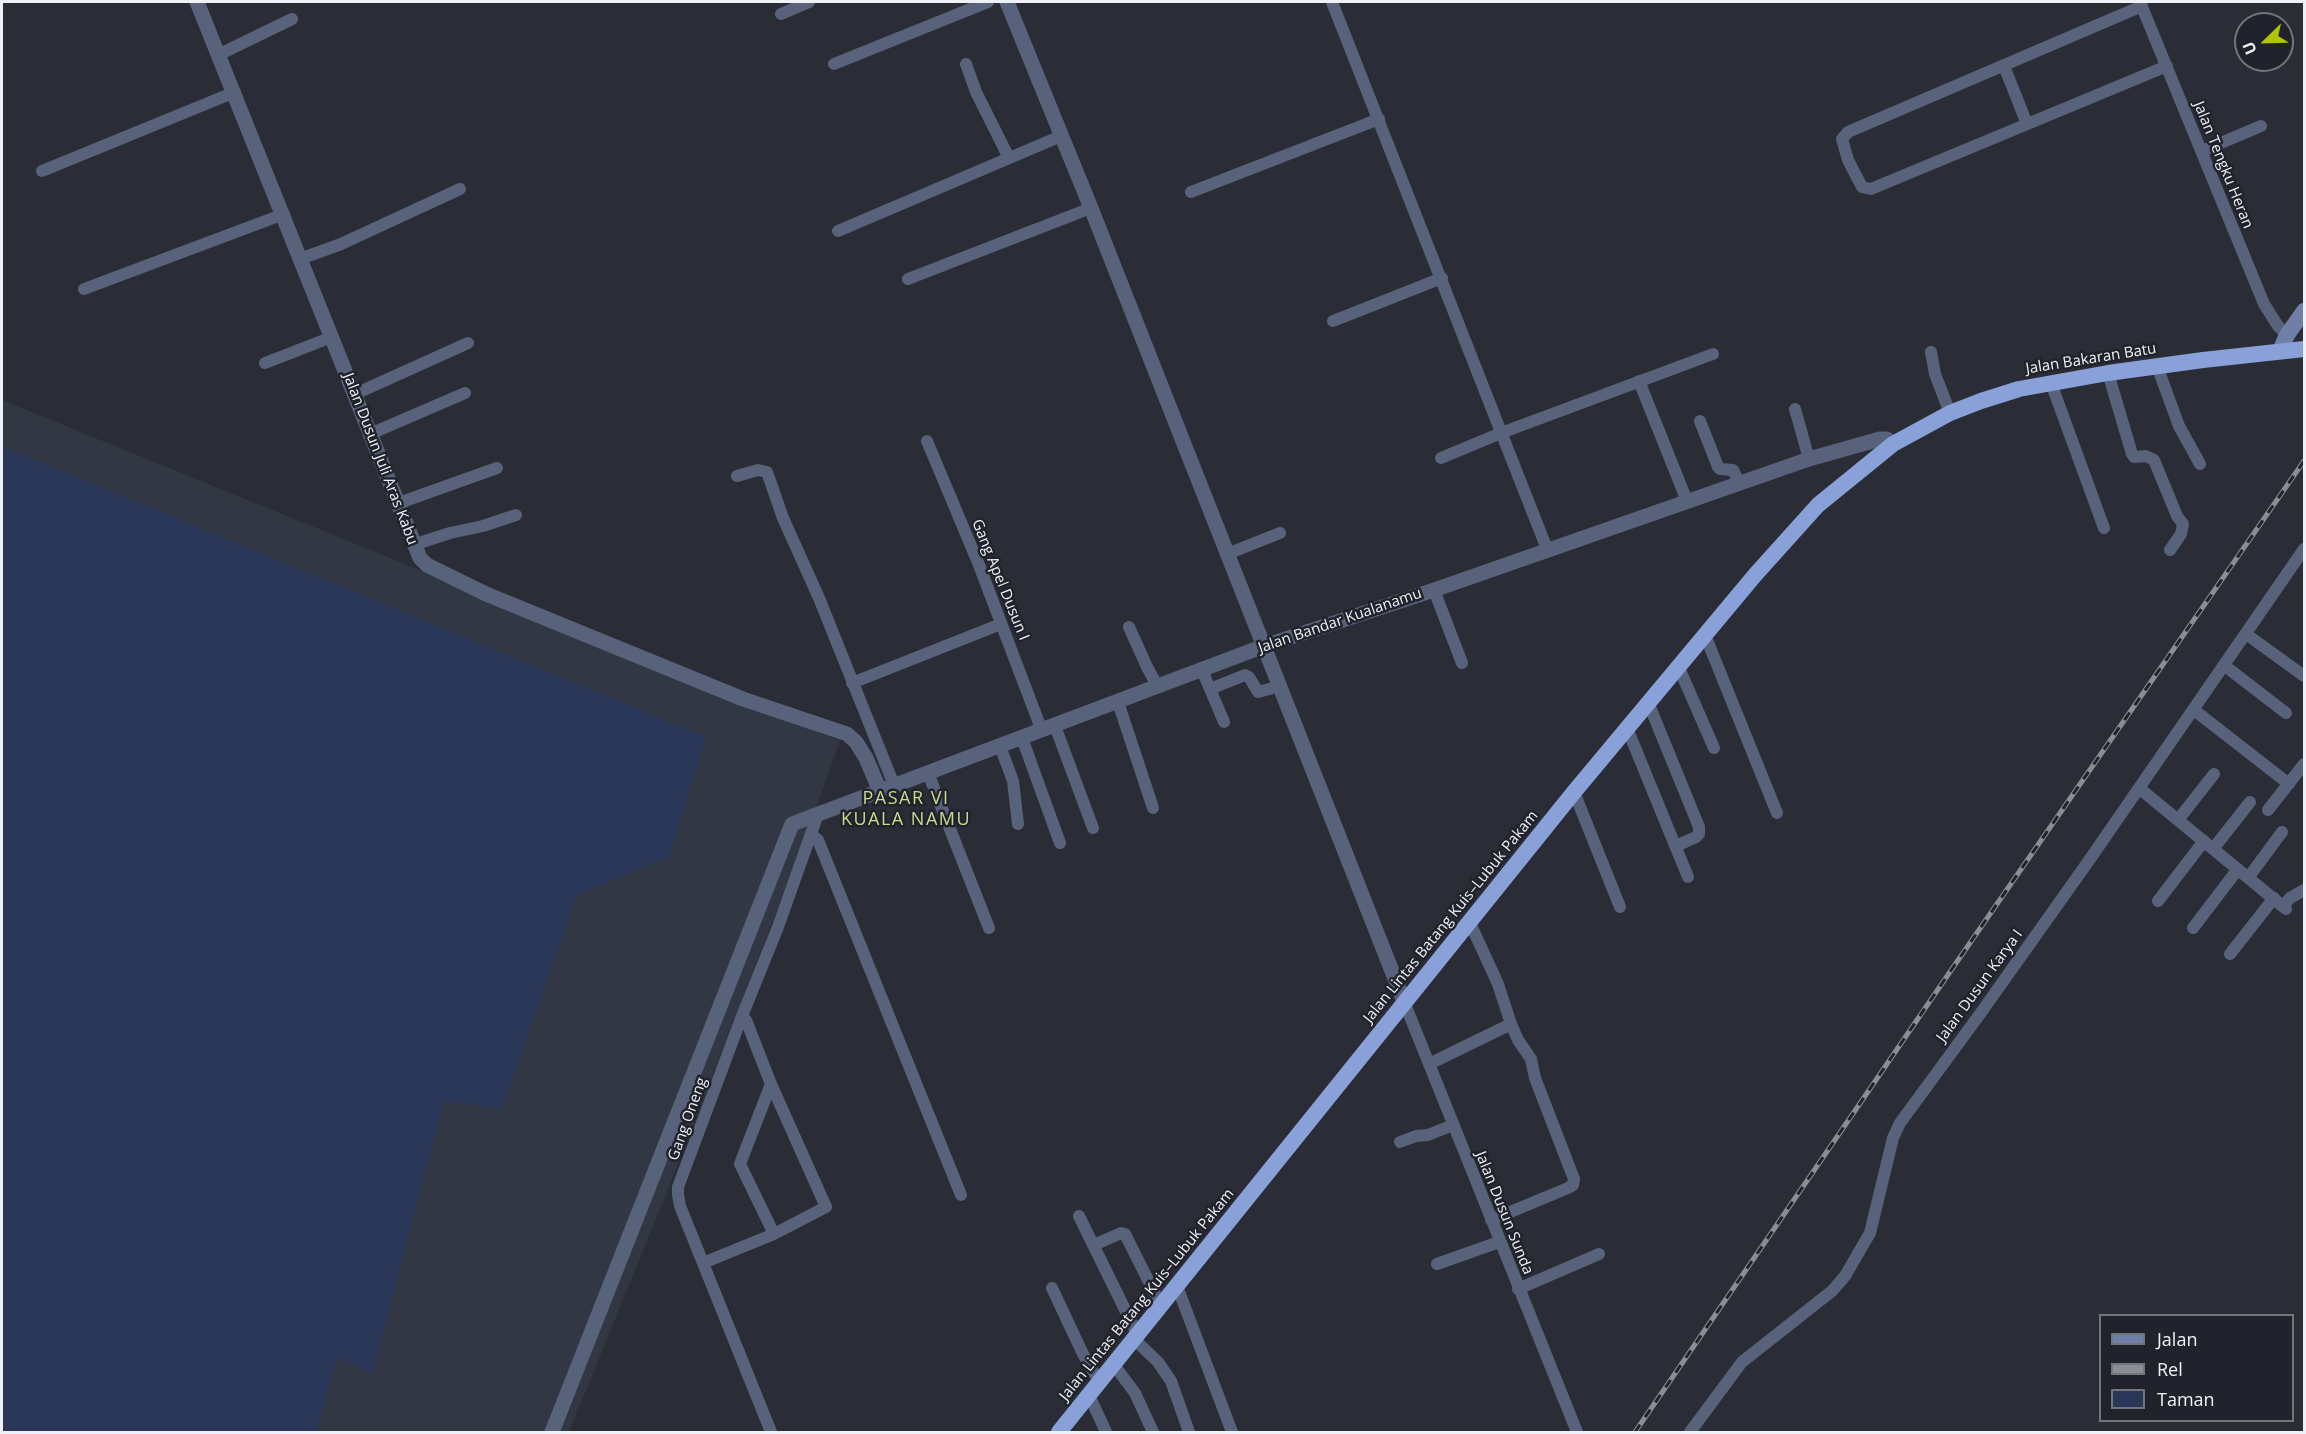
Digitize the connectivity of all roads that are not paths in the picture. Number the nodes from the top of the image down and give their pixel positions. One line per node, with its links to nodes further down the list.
1 (197, 2): 9 (street, Jalan Dusun Juli Aras Kabu)
2 (809, 2): 7 (street)
3 (988, 2): 10 (street)
4 (1007, 2): 18 (street)
5 (1332, 2): 15 (street)
6 (2141, 4): 12 (street); 13 (street, Jalan Tengku Heran)
7 (781, 14)
8 (292, 19): 9 (street)
9 (220, 54): 14 (street, Jalan Dusun Juli Aras Kabu)
10 (834, 64)
11 (966, 64): 20 (street)
12 (2004, 66): 16 (street); 16 (street)
13 (2167, 66): 16 (street); 19 (street, Jalan Tengku Heran)
14 (235, 92): 21 (street); 25 (street, Jalan Dusun Juli Aras Kabu)
15 (1378, 119): 23 (street); 28 (street)
16 (2027, 124)
17 (2261, 126): 19 (street)
18 (1061, 136): 20 (street); 24 (street)
19 (2202, 151): 33 (street, Jalan Tengku Heran)
20 (1009, 158): 26 (street)
21 (42, 171)
22 (460, 189): 27 (street)
23 (1191, 192)
24 (1091, 208): 29 (street); 69 (street)
25 (284, 214): 27 (street, Jalan Dusun Juli Aras Kabu); 30 (street)
26 (838, 231)
27 (300, 260): 34 (street, Jalan Dusun Juli Aras Kabu)
28 (1442, 278): 32 (street); 50 (street)
29 (908, 279)
30 (84, 289)
31 (2304, 311): 33 (main road)
32 (1333, 321)
33 (2287, 335): 38 (main road)
34 (332, 337): 40 (street); 46 (street, Jalan Dusun Juli Aras Kabu)
35 (468, 343): 46 (street)
36 (2304, 349): 38 (highway, Jalan Bakaran Batu)
37 (1930, 351): 48 (street)
38 (2280, 351): 41 (highway, Jalan Bakaran Batu)
39 (1713, 354): 43 (street)
40 (265, 363)
41 (2157, 366): 42 (highway, Jalan Bakaran Batu); 56 (street)
42 (2108, 374): 44 (highway, Jalan Bakaran Batu); 68 (street)
43 (1639, 381): 50 (street); 60 (street)
44 (2051, 383): 48 (highway, Jalan Bakaran Batu); 63 (street)
45 (465, 393): 51 (street)
46 (355, 394): 51 (street, Jalan Dusun Juli Aras Kabu)
47 (1795, 409): 55 (street)
48 (1950, 413): 53 (highway, Jalan Bakaran Batu)
49 (1700, 421): 59 (street)
50 (1502, 433): 54 (street); 66 (street)
51 (370, 434): 61 (street, Jalan Dusun Juli Aras Kabu)
52 (927, 441): 71 (street, Gang Apel Dusun I)
53 (1893, 444): 55 (street, Jalan Bandar Kualanamu); 74 (highway, Jalan Lintas Batang Kuis–Lubuk Pakam)
54 (1441, 458)
55 (1809, 459): 59 (street, Jalan Bandar Kualanamu)
56 (2200, 464)
57 (497, 468): 61 (street)
58 (737, 476): 83 (street)
59 (1740, 484): 60 (street, Jalan Bandar Kualanamu)
60 (1687, 501): 66 (street, Jalan Bandar Kualanamu)
61 (396, 504): 65 (street, Jalan Dusun Juli Aras Kabu)
62 (516, 515): 65 (street)
63 (2104, 528)
64 (1280, 533): 69 (street)
65 (413, 545): 97 (street, Jalan Dusun Juli Aras Kabu)
66 (1547, 549): 70 (street, Jalan Bandar Kualanamu)
67 (2304, 549): 73 (street, Jalan Dusun Karya I)
68 (2170, 550)
69 (1227, 554): 75 (street)
70 (1434, 590): 75 (street, Jalan Bandar Kualanamu); 77 (street)
71 (1001, 624): 83 (street); 92 (street, Gang Apel Dusun I)
72 (1129, 627): 85 (street)
73 (2246, 634): 78 (street, Jalan Dusun Karya I); 81 (street)
74 (1705, 635): 79 (highway, Jalan Lintas Batang Kuis–Lubuk Pakam); 108 (street)
75 (1264, 646): 76 (street, Jalan Bandar Kualanamu); 84 (street)
76 (1224, 662): 80 (street, Jalan Bandar Kualanamu); 82 (street)
77 (1462, 663)
78 (2225, 666): 89 (street, Jalan Dusun Karya I); 90 (street)
79 (1679, 668): 88 (highway, Jalan Lintas Batang Kuis–Lubuk Pakam); 96 (street)
80 (1202, 670): 85 (street, Jalan Bandar Kualanamu); 86 (street)
81 (2304, 676)
82 (1232, 680): 84 (street); 86 (street)
83 (852, 683): 97 (street)
84 (1280, 686): 129 (street)
85 (1158, 687): 87 (street, Jalan Bandar Kualanamu)
86 (1210, 689): 91 (street)
87 (1118, 702): 92 (street, Jalan Bandar Kualanamu); 106 (street)
88 (1648, 702): 93 (highway, Jalan Lintas Batang Kuis–Lubuk Pakam); 117 (street)
89 (2194, 710): 101 (street); 103 (street, Jalan Dusun Karya I)
90 (2286, 713)
91 (1224, 722)
92 (1049, 728): 94 (street, Jalan Bandar Kualanamu); 112 (street, Gang Apel Dusun I)
93 (1627, 728): 104 (highway, Jalan Lintas Batang Kuis–Lubuk Pakam); 117 (street)
94 (1022, 738): 95 (street, Jalan Bandar Kualanamu); 115 (street)
95 (1000, 746): 99 (street, Jalan Bandar Kualanamu); 111 (street)
96 (1714, 748)
97 (873, 755): 102 (street, Jalan Dusun Juli Aras Kabu)
98 (2304, 764): 101 (street)
99 (928, 772): 102 (street, Jalan Bandar Kualanamu); 126 (street)
100 (2214, 774): 110 (street)
101 (2289, 784): 107 (street)
102 (887, 788): 109 (street, Jalan Bandar Kualanamu)
103 (2139, 788): 110 (street); 161 (street, Jalan Dusun Karya I)
104 (1574, 792): 124 (street); 125 (highway, Jalan Lintas Batang Kuis–Lubuk Pakam)
105 (2250, 802): 116 (street)
106 (1153, 808)
107 (2268, 810)
108 (1777, 813)
109 (818, 814): 114 (street, Gang Oneng); 153 (street, Jalan Bandar Kualanamu)
110 (2178, 820): 116 (street)
111 (1018, 824)
112 (1093, 828)
113 (2282, 832): 120 (street)
114 (812, 835): 130 (street, Gang Oneng); 136 (street)
115 (1060, 843)
116 (2208, 845): 118 (street); 122 (street)
117 (1676, 846): 119 (street)
118 (2238, 869): 120 (street); 127 (street)
119 (1688, 877)
120 (2248, 878): 123 (street)
121 (2304, 890): 123 (street)
122 (2158, 901)
123 (2281, 904): 128 (street)
124 (1620, 907)
125 (1470, 923): 129 (highway, Jalan Lintas Batang Kuis–Lubuk Pakam); 131 (street)
126 (989, 928)
127 (2193, 928)
128 (2230, 954)
129 (1405, 1004): 132 (street, Jalan Dusun Sunda); 145 (highway, Jalan Lintas Batang Kuis–Lubuk Pakam)
130 (742, 1016): 133 (street); 143 (street, Gang Oneng)
131 (1511, 1024): 132 (street); 138 (street)
132 (1429, 1064): 134 (street, Jalan Dusun Sunda)
133 (771, 1084): 139 (street); 139 (street)
134 (1454, 1125): 135 (street); 138 (street, Jalan Dusun Sunda)
135 (1400, 1142)
136 (961, 1195)
137 (1079, 1216): 141 (street)
138 (1491, 1220): 140 (street, Jalan Dusun Sunda)
139 (774, 1234): 143 (street)
140 (1499, 1242): 144 (street); 147 (street, Jalan Dusun Sunda)
141 (1094, 1245): 148 (street); 149 (street)
142 (1599, 1254): 147 (street)
143 (703, 1263): 154 (street, Gang Oneng)
144 (1437, 1264)
145 (1177, 1286): 148 (highway, Jalan Lintas Batang Kuis–Lubuk Pakam); 159 (street)
146 (1052, 1288): 151 (street)
147 (1518, 1289): 160 (street, Jalan Dusun Sunda)
148 (1161, 1306): 149 (highway, Jalan Lintas Batang Kuis–Lubuk Pakam)
149 (1136, 1338): 150 (highway, Jalan Lintas Batang Kuis–Lubuk Pakam); 158 (street)
150 (1114, 1365): 151 (highway, Jalan Lintas Batang Kuis–Lubuk Pakam); 157 (street)
151 (1100, 1383): 152 (highway, Jalan Lintas Batang Kuis–Lubuk Pakam)
152 (1089, 1395): 155 (highway, Jalan Lintas Batang Kuis–Lubuk Pakam); 156 (street)
153 (552, 1432)
154 (771, 1432)
155 (1059, 1432)
156 (1106, 1432)
157 (1153, 1432)
158 (1189, 1432)
159 (1232, 1432)
160 (1577, 1432)
161 (1690, 1432)

